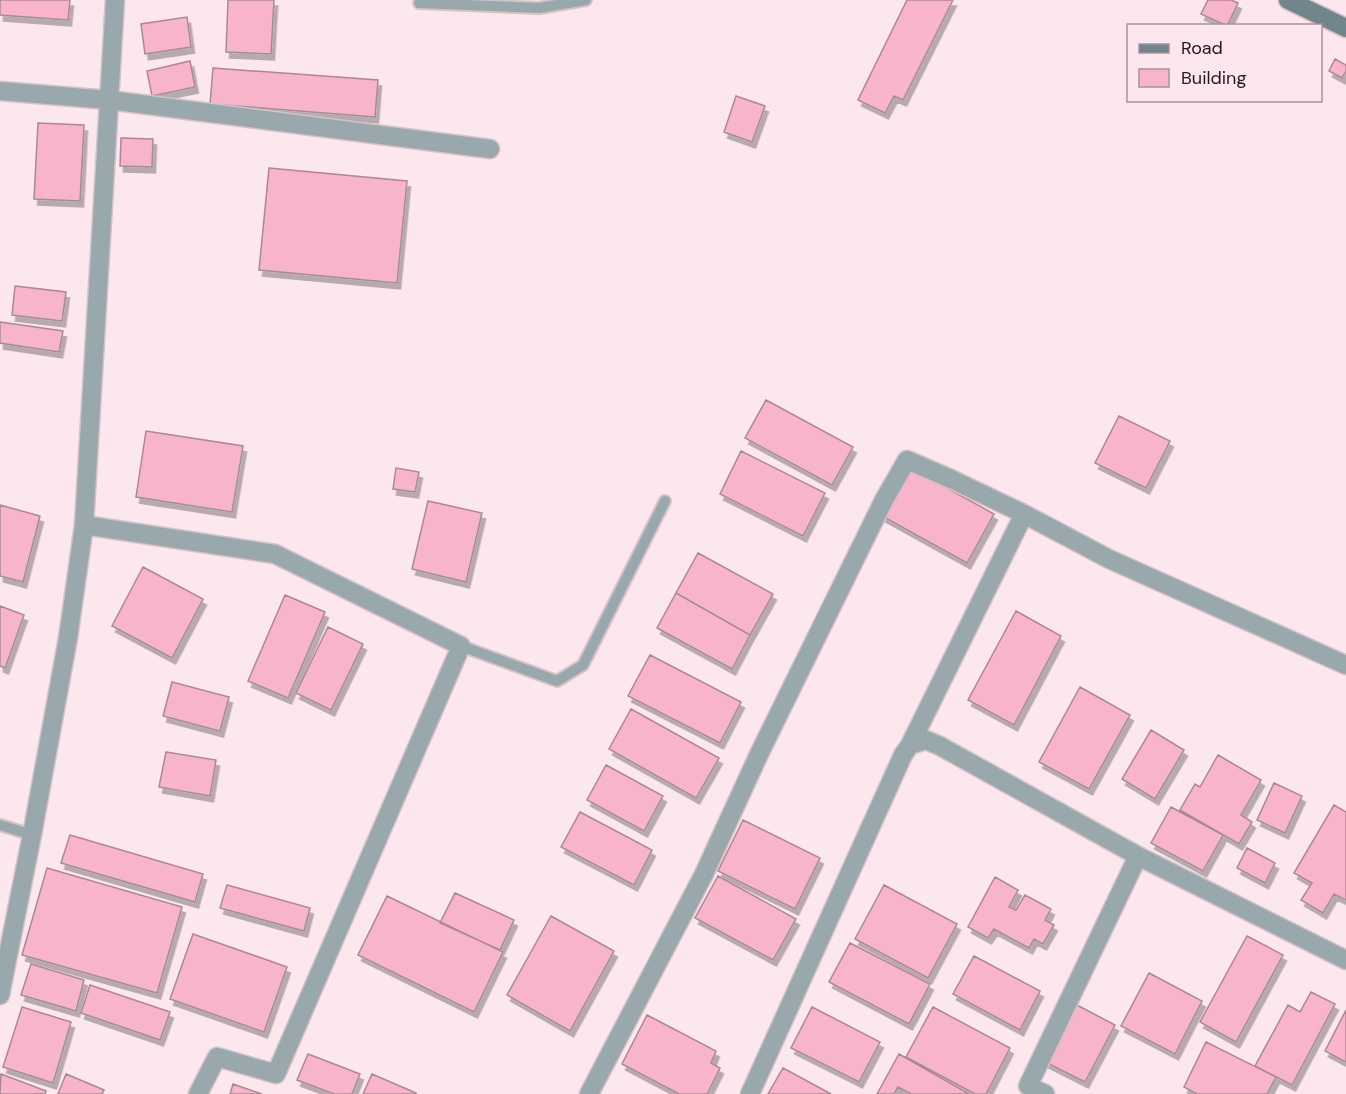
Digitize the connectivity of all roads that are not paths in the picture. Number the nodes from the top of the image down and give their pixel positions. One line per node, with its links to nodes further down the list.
1 (115, 0): 7 (street)
2 (586, 0): 4 (lane)
3 (1288, 0): 5 (street)
4 (418, 3)
5 (1346, 28)
6 (0, 91): 7 (street)
7 (109, 100): 8 (street); 11 (street)
8 (490, 149)
9 (665, 501): 12 (lane)
10 (1024, 514): 13 (street); 14 (street); 22 (street)
11 (84, 525): 12 (street); 16 (street)
12 (461, 646): 21 (street)
13 (1346, 665)
14 (910, 745): 17 (street); 23 (street)
15 (0, 825): 16 (lane)
16 (32, 836): 19 (street)
17 (1137, 856): 18 (street); 20 (street)
18 (1346, 960)
19 (0, 994)
20 (1025, 1090): 24 (street)
21 (198, 1094)
22 (589, 1094)
23 (750, 1094)
24 (1045, 1094)

